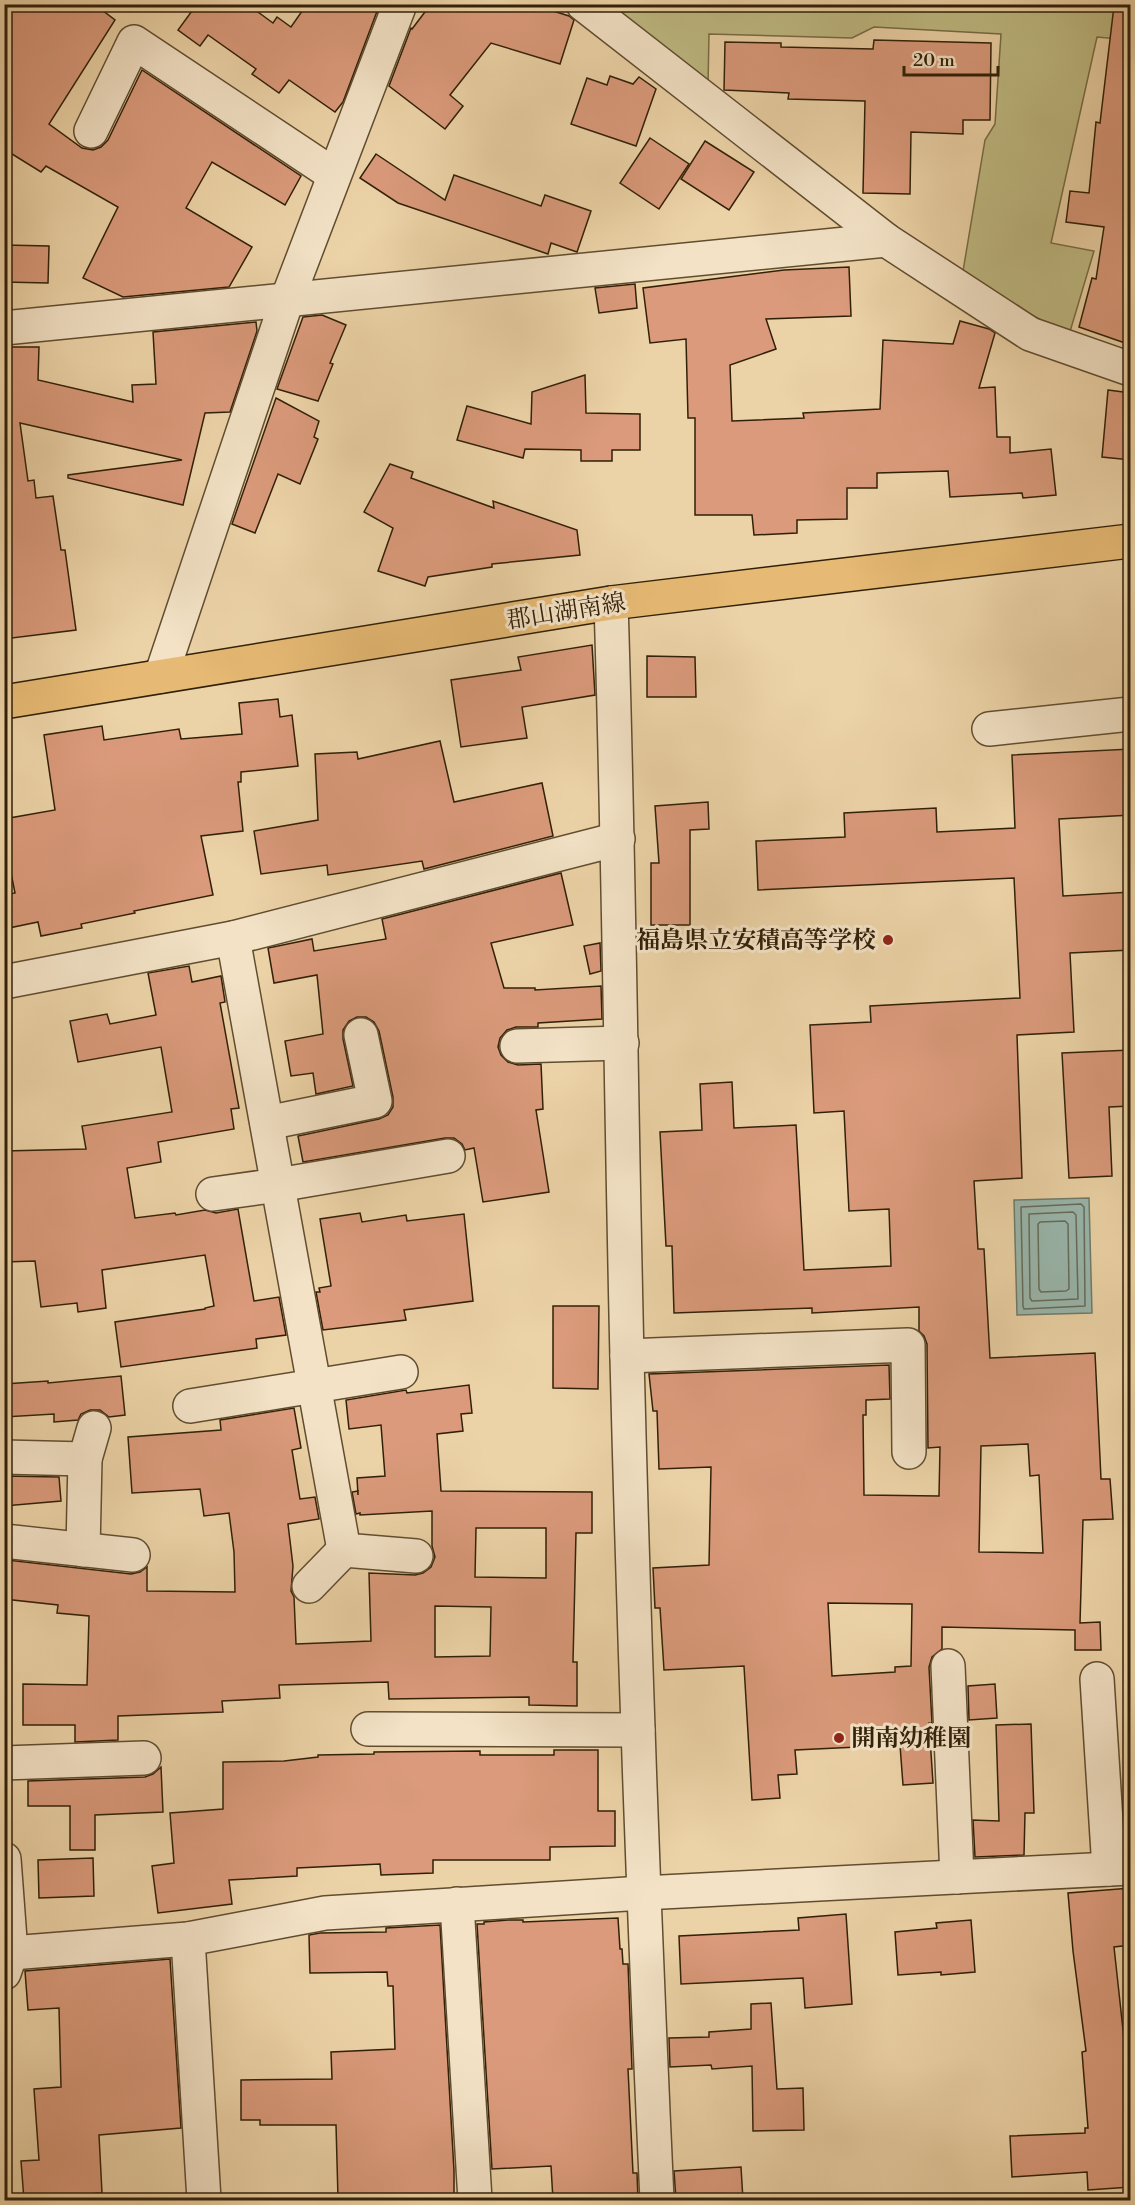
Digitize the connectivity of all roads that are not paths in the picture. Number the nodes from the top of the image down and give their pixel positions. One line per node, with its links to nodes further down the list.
1 (400, 4): 4 (street)
2 (583, 4): 5 (street)
3 (91, 131): 4 (street)
4 (334, 175): 6 (street)
5 (886, 240): 6 (street); 8 (street)
6 (287, 300): 7 (street); 11 (street)
7 (4, 328)
8 (1131, 369)
9 (1131, 541): 10 (main road, 郡山湖南線)
10 (611, 603): 11 (main road, 郡山湖南線); 15 (street)
11 (161, 676): 12 (main road, 郡山湖南線)
12 (4, 702)
13 (1131, 714): 14 (street)
14 (989, 729)
15 (618, 839): 16 (street); 19 (street)
16 (233, 938): 17 (street); 21 (street)
17 (4, 982)
18 (362, 1035): 21 (street)
19 (622, 1042): 20 (street); 25 (street)
20 (517, 1046)
21 (267, 1123): 23 (street)
22 (448, 1156): 23 (street)
23 (278, 1185): 24 (street); 27 (street)
24 (213, 1194)
25 (627, 1356): 29 (street); 40 (street)
26 (400, 1372): 27 (street)
27 (314, 1385): 28 (street); 33 (street)
28 (190, 1406)
29 (909, 1452)
30 (4, 1457): 32 (street)
31 (4, 1541): 32 (street)
32 (83, 1550): 34 (street)
33 (344, 1550): 35 (street); 36 (street)
34 (133, 1555)
35 (416, 1556)
36 (309, 1586)
37 (948, 1666): 45 (street)
38 (1097, 1679): 44 (street)
39 (368, 1729): 40 (street)
40 (638, 1730): 46 (street)
41 (144, 1758): 42 (street)
42 (4, 1763)
43 (4, 1859): 49 (street)
44 (1120, 1868): 45 (street)
45 (957, 1877): 46 (street)
46 (643, 1893): 47 (street); 52 (street)
47 (458, 1904): 48 (street); 51 (street)
48 (188, 1939): 49 (street); 50 (street)
49 (8, 1963)
50 (204, 2200)
51 (475, 2200)
52 (657, 2200)

